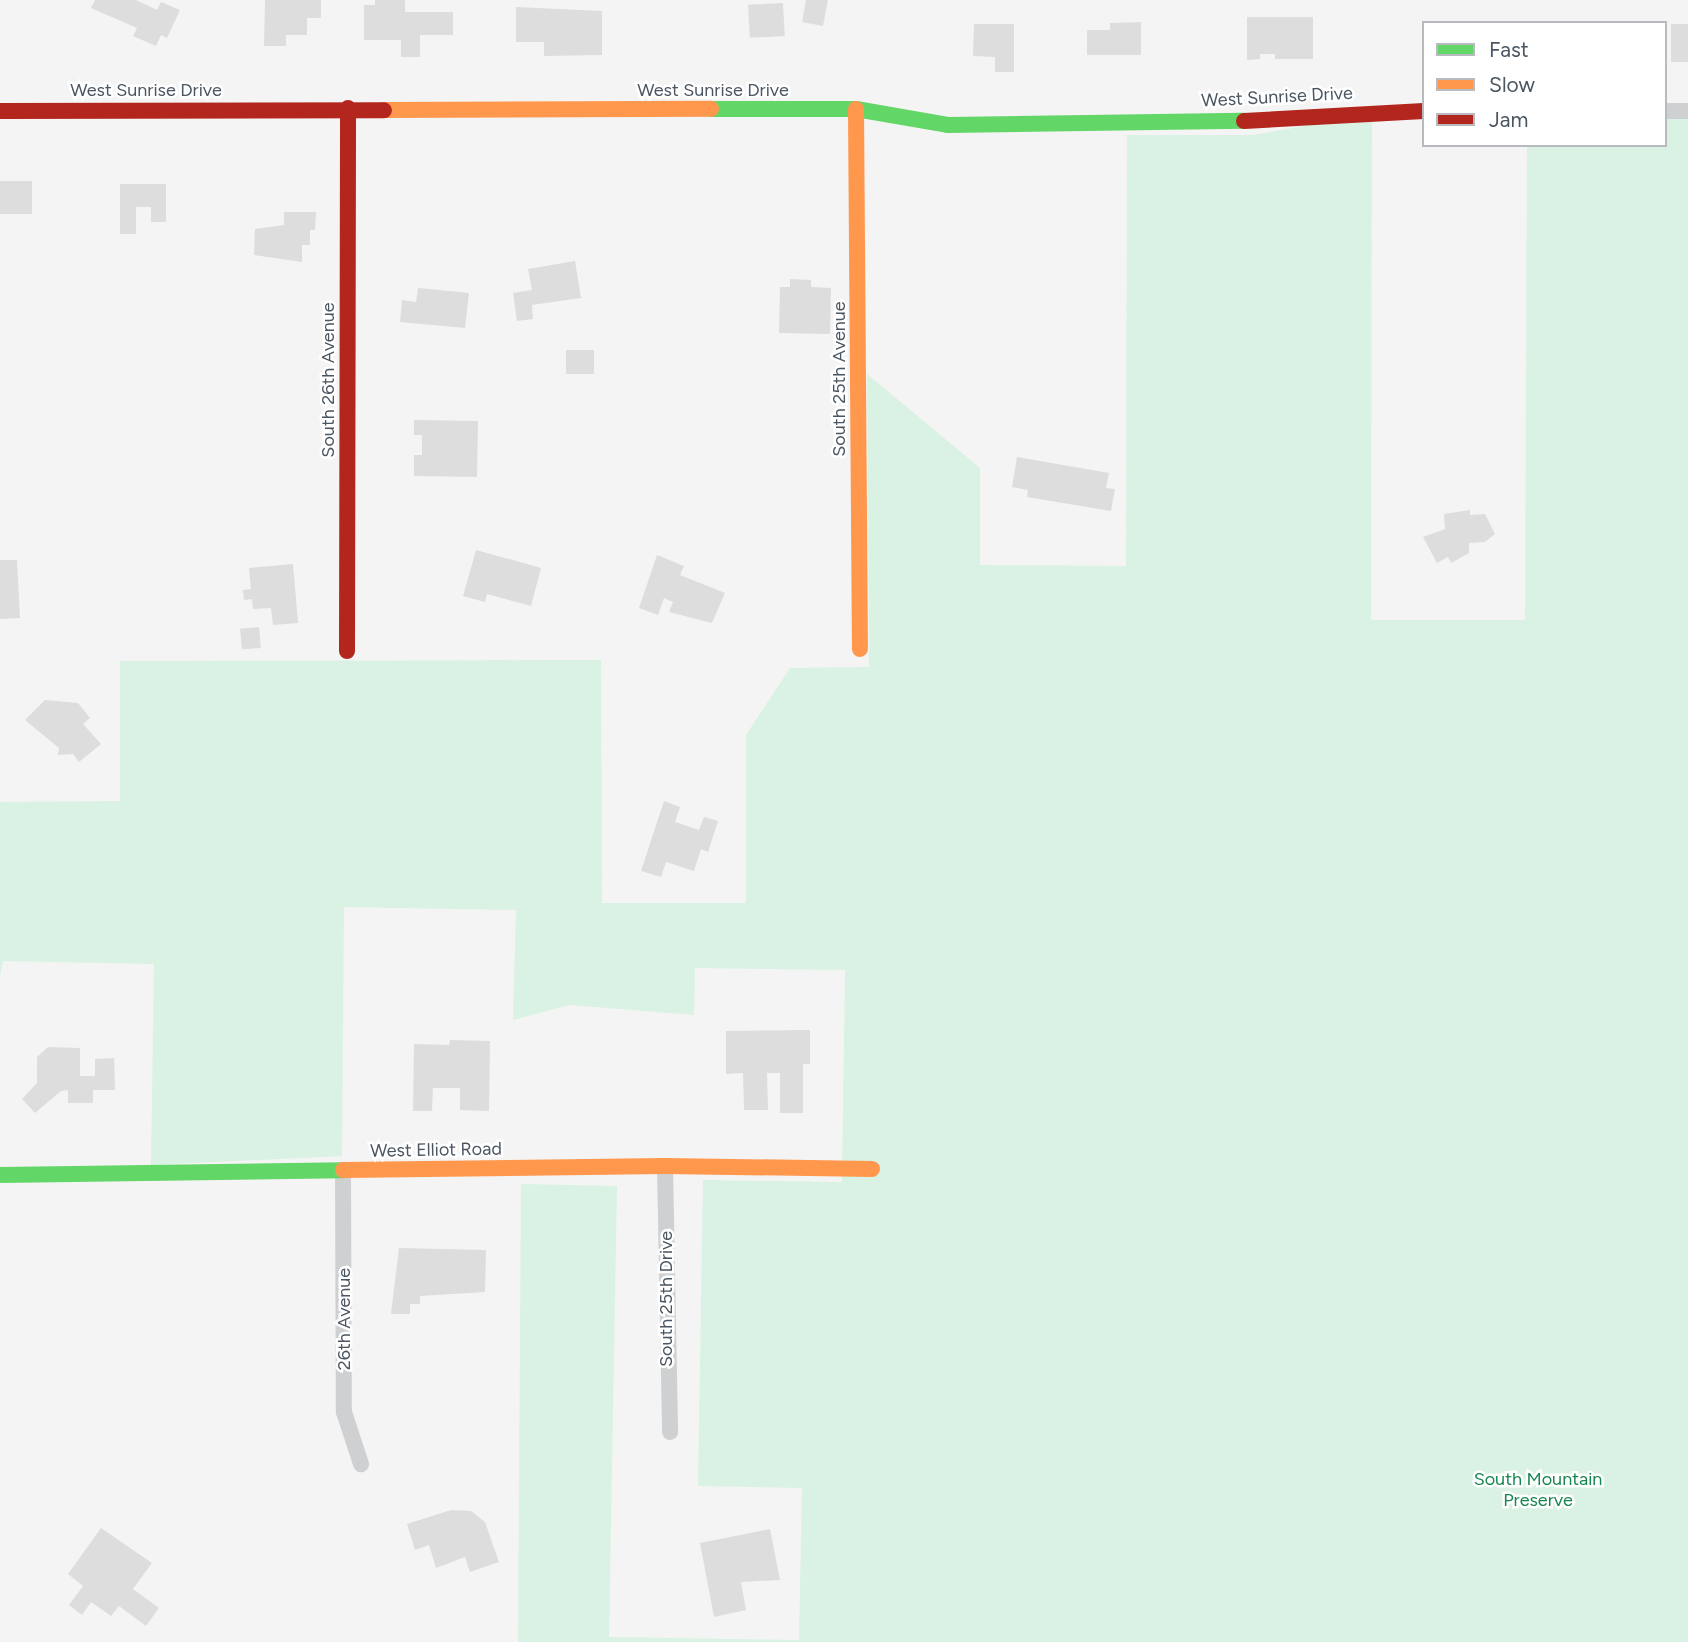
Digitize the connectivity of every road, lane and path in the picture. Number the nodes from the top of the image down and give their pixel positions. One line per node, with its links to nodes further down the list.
1 (348, 108): 2 (street, West Sunrise Drive); 3 (street, West Sunrise Drive); 8 (street, South 26th Avenue)
2 (856, 109): 4 (street, West Sunrise Drive); 7 (street, South 25th Avenue)
3 (0, 111)
4 (1422, 111)
5 (1667, 111): 6 (street)
6 (1688, 111)
7 (860, 649)
8 (346, 651)
9 (665, 1166): 10 (street, West Elliot Road); 11 (street, West Elliot Road); 13 (street, South 25th Drive)
10 (872, 1168)
11 (343, 1170): 12 (street, West Elliot Road); 14 (street, 26th Avenue)
12 (0, 1175)
13 (670, 1432)
14 (361, 1464)

